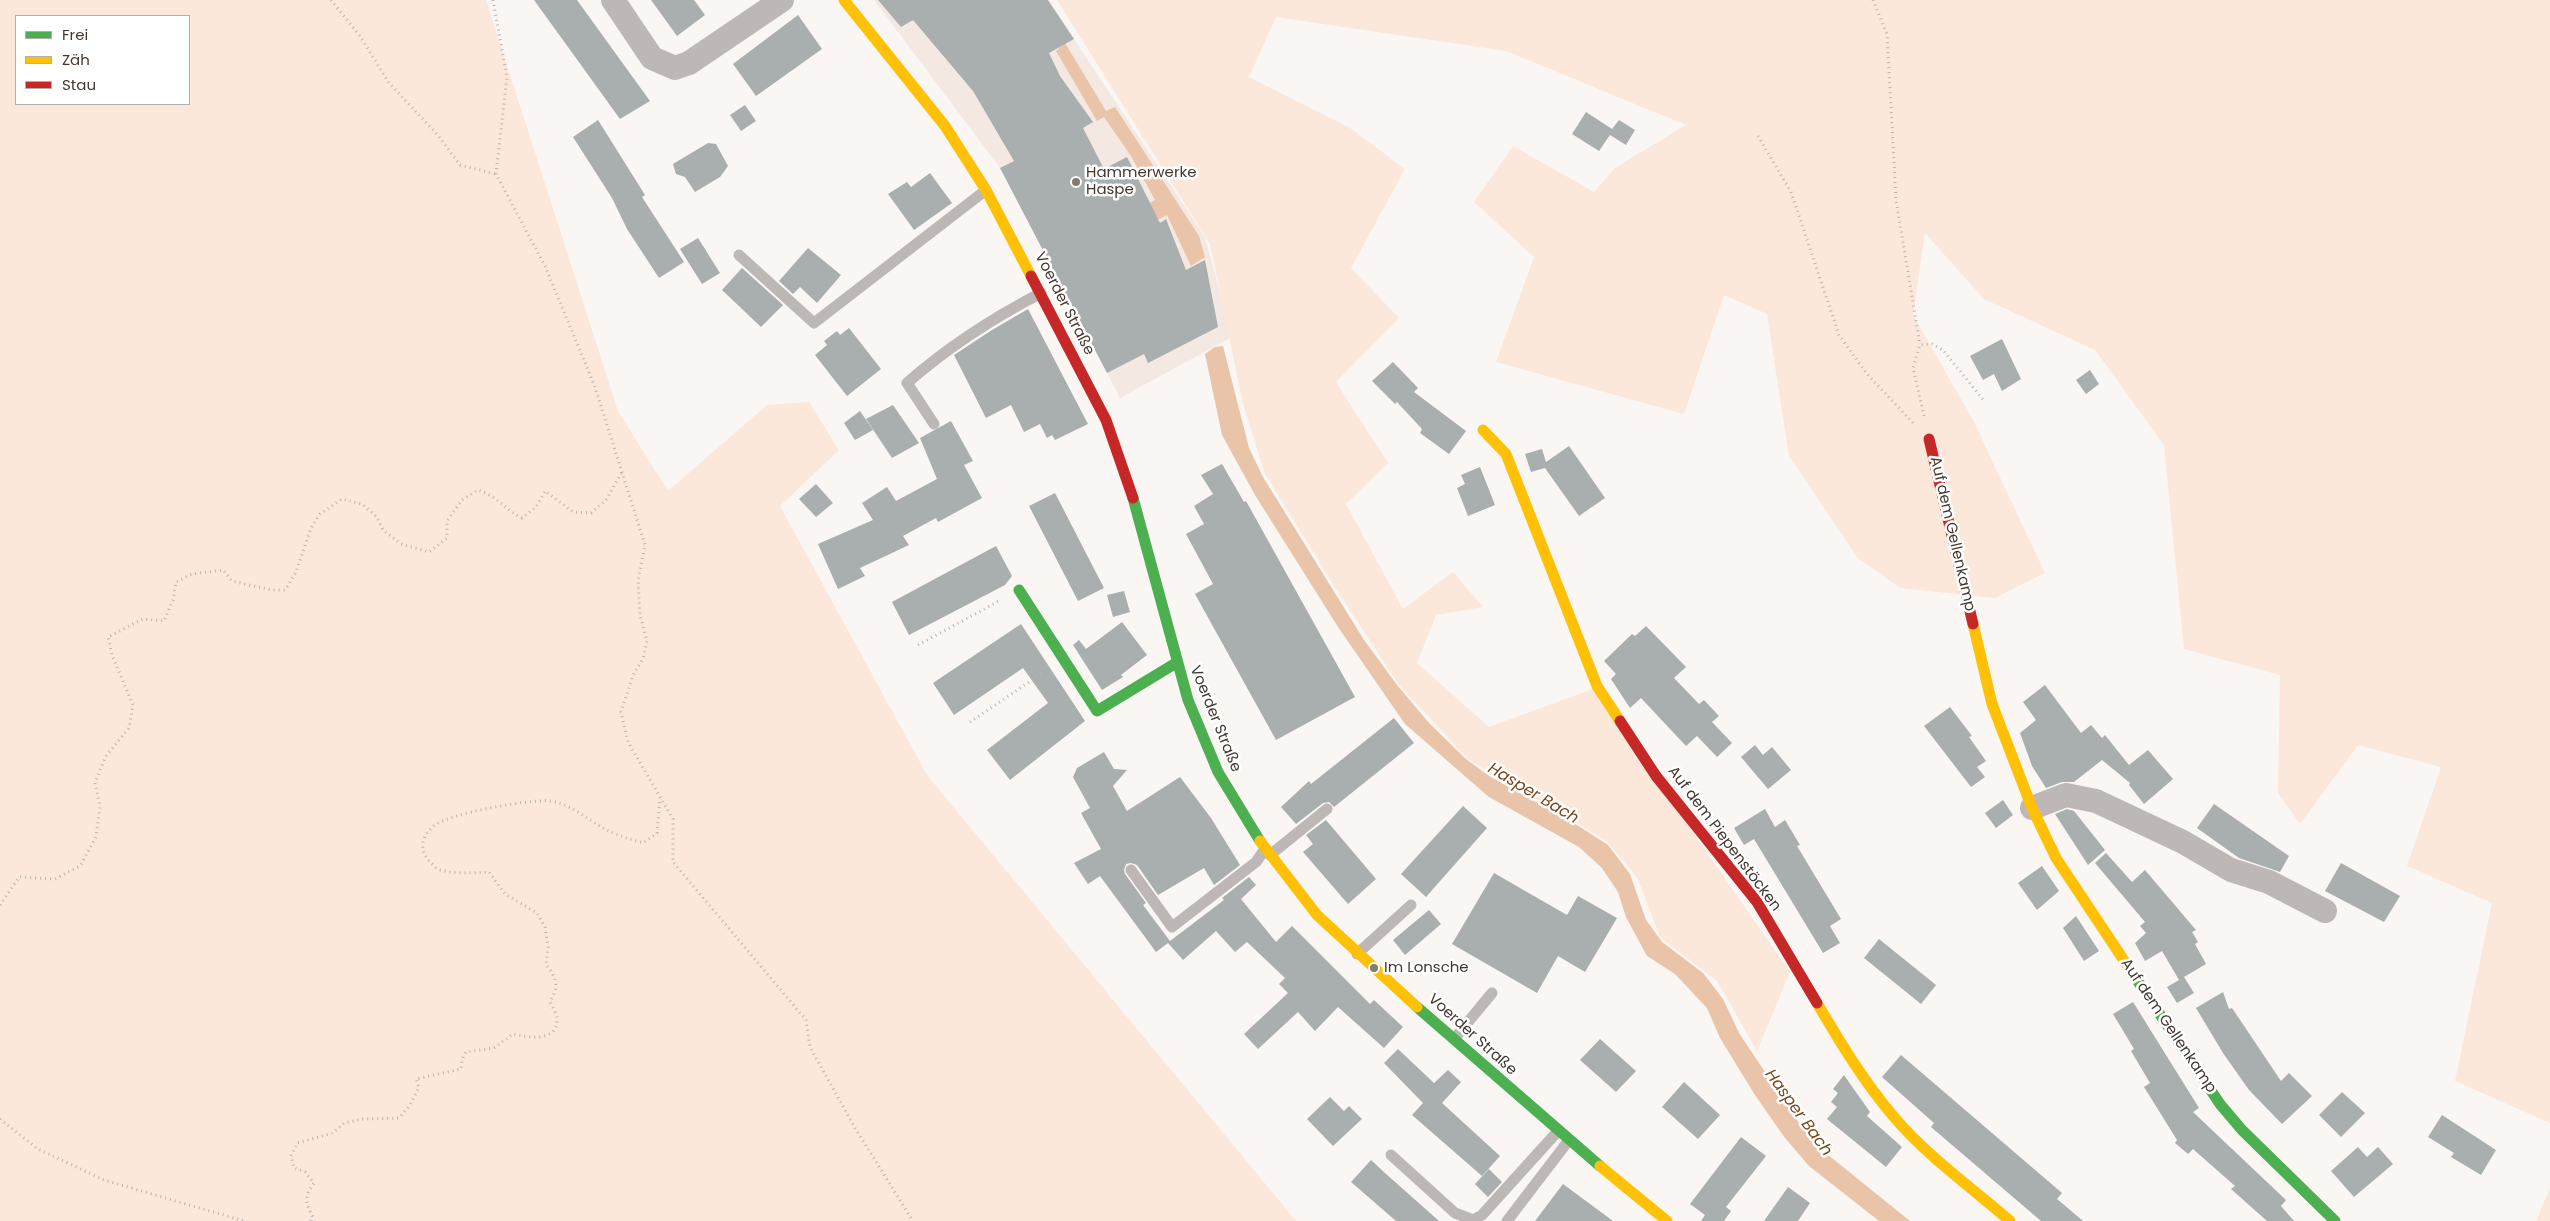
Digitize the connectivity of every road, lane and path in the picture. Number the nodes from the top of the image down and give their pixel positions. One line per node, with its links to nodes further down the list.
1 (331, 0): 8 (path)
2 (493, 0): 8 (path)
3 (613, 0): 4 (street)
4 (782, 0)
5 (844, 0): 9 (street, Voerder Straße)
6 (1873, 0): 12 (path)
7 (1758, 136): 16 (path)
8 (496, 174): 17 (path)
9 (986, 190): 10 (lane); 11 (street, Voerder Straße)
10 (739, 255)
11 (1041, 293): 14 (lane); 21 (street, Voerder Straße)
12 (1920, 345): 13 (path); 16 (path, Auf dem Gellenkamp)
13 (1985, 402)
14 (934, 424)
15 (1483, 430): 43 (street, Auf dem Piepenstöcken)
16 (1929, 439): 24 (street, Auf dem Gellenkamp)
17 (622, 472): 23 (path); 28 (path)
18 (1019, 590): 19 (path); 20 (street, Voerder Straße)
19 (918, 645)
20 (1062, 660): 21 (street, Voerder Straße); 22 (path)
21 (1176, 662): 26 (street, Voerder Straße)
22 (970, 722)
23 (660, 798): 39 (path); 40 (path)
24 (2032, 808): 30 (street); 44 (street, Auf dem Gellenkamp)
25 (1327, 809): 26 (lane)
26 (1267, 853): 27 (lane); 31 (street, Voerder Straße)
27 (1132, 870)
28 (0, 905)
29 (1411, 905): 31 (lane)
30 (2325, 911)
31 (1357, 954): 33 (street, Voerder Straße)
32 (1492, 992): 33 (lane)
33 (1454, 1039): 35 (street, Voerder Straße)
34 (0, 1119): 38 (path)
35 (1558, 1131): 36 (street, Voerder Straße); 37 (lane)
36 (1569, 1140): 41 (lane); 42 (street, Voerder Straße)
37 (1391, 1155)
38 (244, 1221)
39 (311, 1221)
40 (913, 1221)
41 (1507, 1221)
42 (1667, 1221)
43 (2010, 1221)
44 (2335, 1221)

